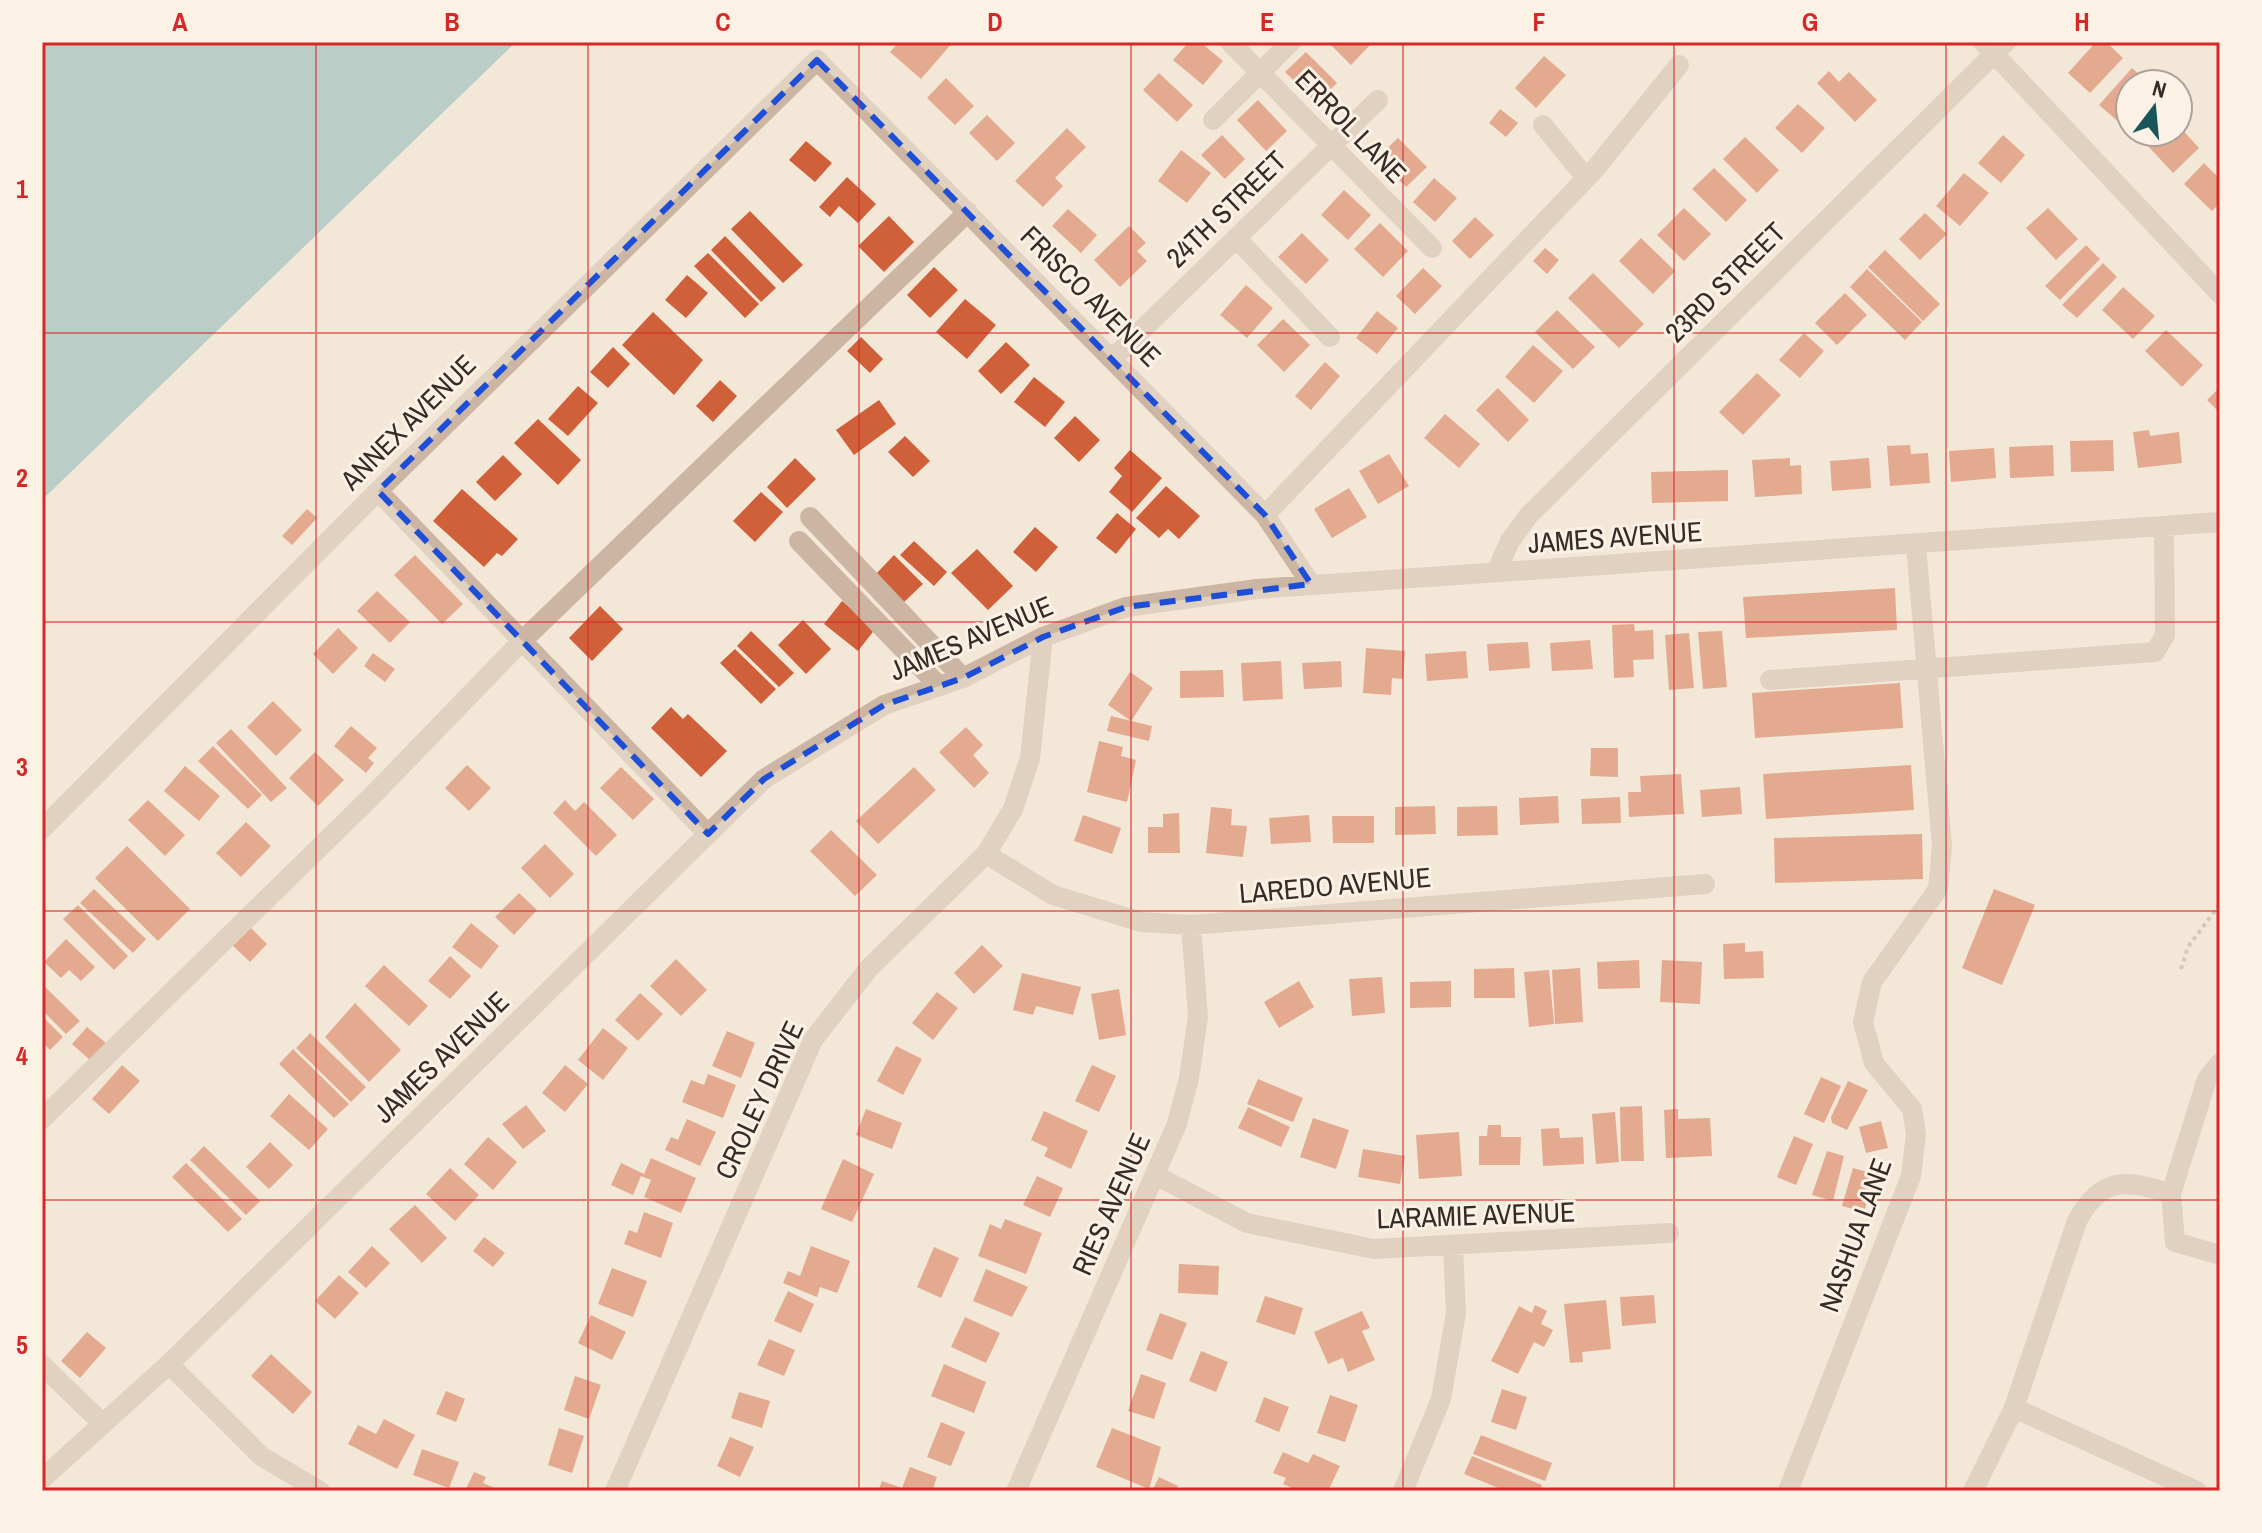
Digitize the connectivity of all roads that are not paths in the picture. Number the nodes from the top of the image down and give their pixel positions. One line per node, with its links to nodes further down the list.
1 (1230, 42): 6 (street, ERROL LANE)
2 (1291, 42): 6 (street)
3 (1995, 46): 15 (street); 25 (street, 23RD STREET)
4 (817, 60): 12 (street, FRISCO AVENUE); 18 (street, ANNEX AVENUE)
5 (1679, 65): 11 (street)
6 (1260, 73): 8 (street); 10 (street, ERROL LANE)
7 (1378, 100): 10 (street, 24TH STREET)
8 (1213, 120)
9 (1543, 125): 11 (street)
10 (1330, 146): 13 (street, 24TH STREET); 14 (street, ERROL LANE)
11 (1586, 178): 19 (street)
12 (968, 212): 17 (street, FRISCO AVENUE); 28 (street)
13 (1236, 238): 16 (street); 17 (street, 24TH STREET)
14 (1432, 248)
15 (2220, 294)
16 (1330, 337)
17 (1113, 358): 19 (street, FRISCO AVENUE)
18 (378, 491): 28 (street); 33 (street, ANNEX AVENUE)
19 (1265, 515): 26 (street, FRISCO AVENUE)
20 (810, 517): 30 (street)
21 (2220, 522): 22 (street, JAMES AVENUE)
22 (2164, 526): 24 (street, JAMES AVENUE); 29 (street)
23 (799, 541): 32 (street)
24 (1916, 546): 25 (street, JAMES AVENUE); 29 (street, NASHUA LANE)
25 (1496, 572): 26 (street, JAMES AVENUE)
26 (1311, 584): 27 (street, JAMES AVENUE)
27 (1043, 637): 30 (street, JAMES AVENUE); 35 (street, CROLEY DRIVE)
28 (522, 641): 34 (street); 39 (street)
29 (1926, 667): 31 (street); 54 (street, NASHUA LANE)
30 (963, 678): 32 (street, JAMES AVENUE)
31 (1770, 680)
32 (939, 686): 34 (street, JAMES AVENUE)
33 (42, 829)
34 (708, 834): 45 (street, JAMES AVENUE)
35 (986, 854): 37 (street, LAREDO AVENUE); 51 (street, CROLEY DRIVE)
36 (1705, 884): 37 (street, LAREDO AVENUE)
37 (1191, 925): 40 (street, RIES AVENUE)
38 (2220, 1063): 41 (street)
39 (42, 1119)
40 (1155, 1175): 43 (street, LARAMIE AVENUE); 52 (street, RIES AVENUE)
41 (2171, 1194): 44 (street); 47 (street)
42 (1669, 1233): 43 (street, LARAMIE AVENUE)
43 (1453, 1247): 53 (street)
44 (2220, 1255)
45 (169, 1364): 48 (street, JAMES AVENUE); 50 (street)
46 (42, 1365): 48 (street)
47 (2014, 1408): 55 (street); 56 (street)
48 (101, 1422): 49 (street, JAMES AVENUE)
49 (42, 1479)
50 (320, 1491)
51 (615, 1491)
52 (1016, 1491)
53 (1403, 1491)
54 (1788, 1491)
55 (1973, 1491)
56 (2197, 1491)

